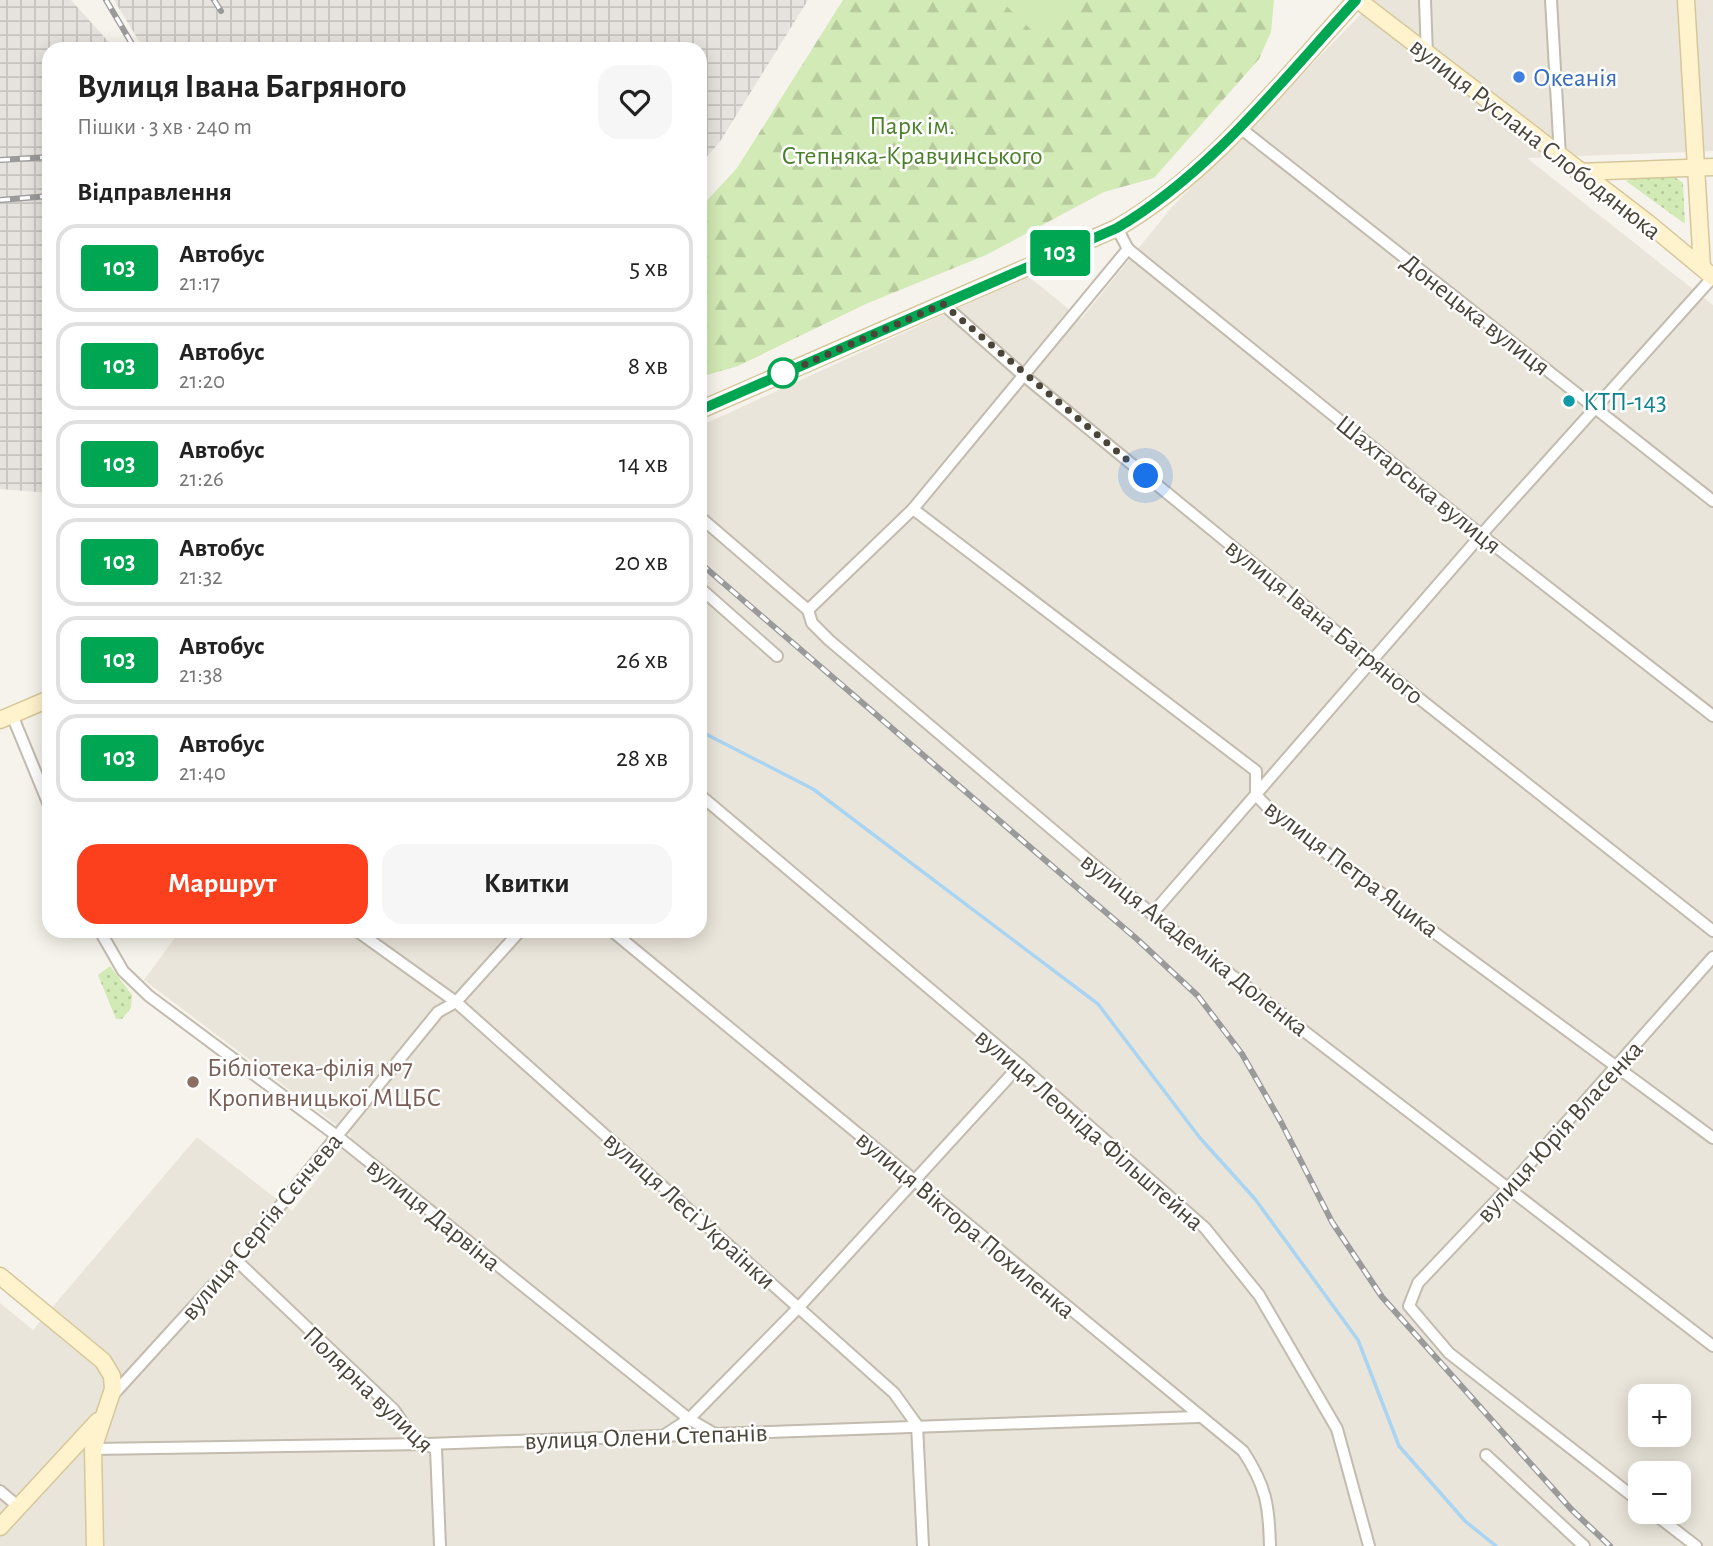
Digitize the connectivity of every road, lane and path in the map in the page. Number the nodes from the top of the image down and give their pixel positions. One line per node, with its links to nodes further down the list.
1 (1357, 0): 5 (main road, вулиця Руслана Слободянюка); 6 (main road)
2 (1425, 0): 5 (street)
3 (1551, 0): 7 (street)
4 (1686, 0): 8 (main road)
5 (1427, 55): 7 (main road, вулиця Руслана Слободянюка)
6 (1239, 127): 10 (main road); 16 (street, Донецька вулиця)
7 (1561, 159): 9 (main road, вулиця Руслана Слободянюка)
8 (1705, 167): 9 (main road); 12 (main road)
9 (1578, 172): 12 (main road, вулиця Руслана Слободянюка)
10 (1117, 228): 11 (street); 13 (main road)
11 (1128, 249): 14 (street); 20 (street, Шахтарська вулиця)
12 (1709, 274): 16 (street)
13 (943, 304): 14 (street, вулиця Івана Багряного); 15 (main road)
14 (1023, 374): 18 (street); 24 (street, вулиця Івана Багряного)
15 (707, 407)
16 (1596, 409): 17 (street, Донецька вулиця); 20 (street)
17 (1713, 501)
18 (913, 509): 22 (street); 29 (street, вулиця Петра Яцика)
19 (707, 523): 22 (street, вулиця Академіка Доленка)
20 (1481, 536): 24 (street); 26 (street, Шахтарська вулиця)
21 (707, 594): 23 (street)
22 (808, 610): 31 (street, вулиця Академіка Доленка)
23 (776, 656)
24 (1372, 661): 29 (street); 32 (street, вулиця Івана Багряного)
25 (42, 702): 27 (main road)
26 (1713, 716)
27 (6, 718): 28 (street)
28 (42, 791)
29 (1256, 794): 31 (street); 40 (street, вулиця Петра Яцика)
30 (707, 801): 39 (street, вулиця Леоніда Фільштейна)
31 (1152, 914): 44 (street, вулиця Академіка Доленка)
32 (1713, 931)
33 (104, 938): 41 (street, вулиця Дарвіна)
34 (367, 938): 38 (street, вулиця Лесі Українки)
35 (514, 938): 38 (street, вулиця Сергія Сєнчева)
36 (620, 938): 43 (street, вулиця Віктора Похиленка)
37 (1713, 957): 40 (street, вулиця Юрія Власенка)
38 (456, 1002): 41 (street, вулиця Сергія Сєнчева); 47 (street, вулиця Лесі Українки)
39 (1020, 1065): 43 (street); 68 (street, вулиця Леоніда Фільштейна)
40 (1618, 1066): 42 (street, вулиця Петра Яцика); 44 (street, вулиця Юрія Власенка)
41 (337, 1136): 45 (street, вулиця Сергія Сєнчева); 52 (street, вулиця Дарвіна)
42 (1713, 1138)
43 (914, 1181): 47 (street); 51 (street, вулиця Віктора Похиленка)
44 (1510, 1187): 48 (street, вулиця Академіка Доленка); 60 (street, вулиця Юрія Власенка)
45 (236, 1260): 49 (street, вулиця Сергія Сєнчева); 56 (street, Полярна вулиця)
46 (0, 1276): 49 (main road)
47 (799, 1307): 52 (street); 53 (street, вулиця Лесі Українки)
48 (1713, 1346)
49 (112, 1396): 50 (main road)
50 (103, 1415): 57 (main road); 61 (main road)
51 (1199, 1417): 53 (street, вулиця Олени Степанів); 67 (street, вулиця Віктора Похиленка)
52 (689, 1419): 54 (street, вулиця Дарвіна); 55 (street)
53 (917, 1425): 54 (street, вулиця Олени Степанів); 66 (street)
54 (715, 1434): 55 (street, вулиця Олени Степанів)
55 (663, 1437): 56 (street, вулиця Олени Степанів)
56 (427, 1444): 57 (street, вулиця Олени Степанів); 65 (street, Полярна вулиця)
57 (93, 1448): 64 (main road)
58 (1486, 1455): 69 (street)
59 (0, 1490): 61 (street)
60 (1628, 1493)
61 (19, 1507): 63 (main road)
62 (1668, 1524): 70 (street)
63 (0, 1527)
64 (95, 1546)
65 (440, 1546)
66 (923, 1546)
67 (1270, 1546)
68 (1369, 1546)
69 (1584, 1546)
70 (1696, 1546)

